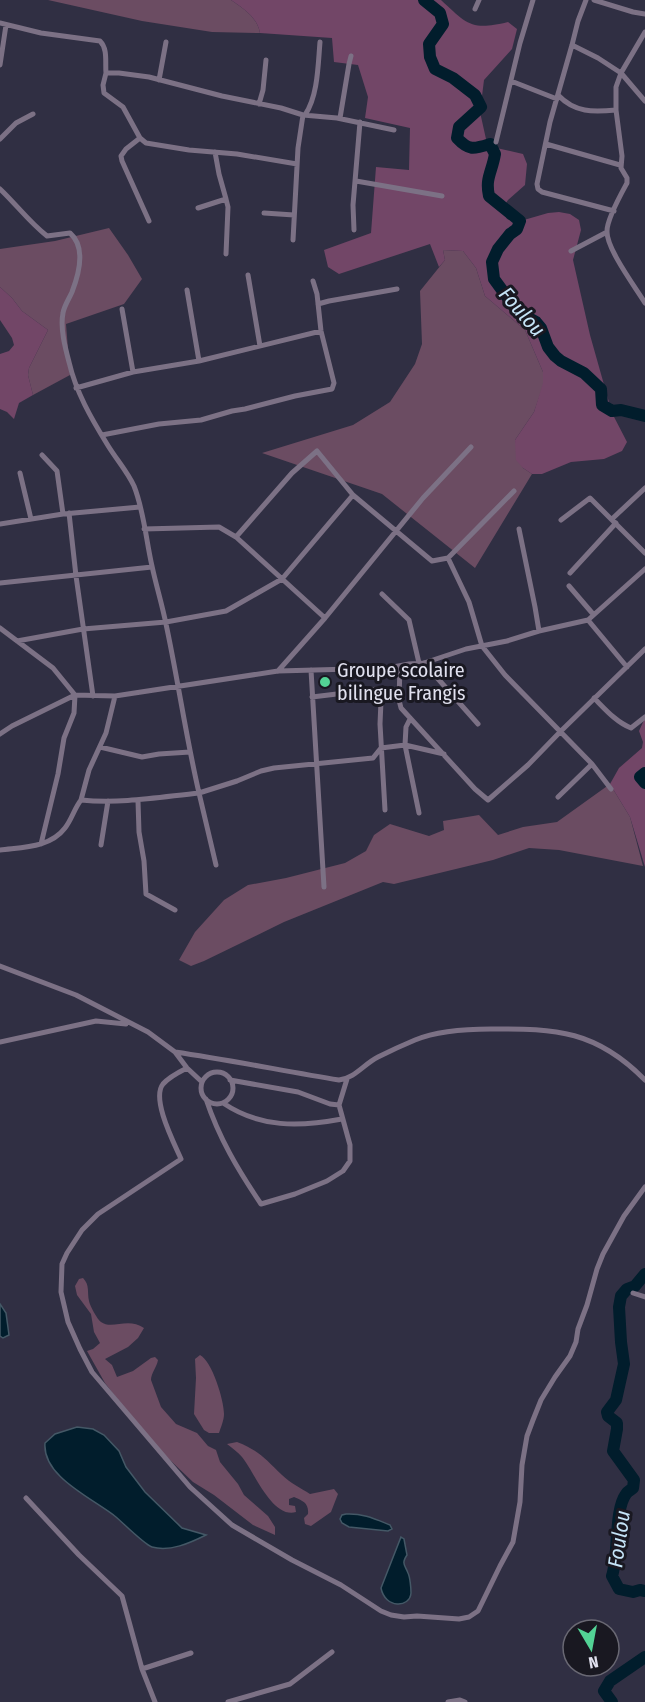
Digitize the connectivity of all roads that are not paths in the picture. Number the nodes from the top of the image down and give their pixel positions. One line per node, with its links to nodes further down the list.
1 (479, 0): 5 (street)
2 (533, 0): 18 (street)
3 (586, 0): 11 (street)
4 (594, 0): 6 (street)
5 (475, 9)
6 (645, 14)
7 (3, 24): 14 (street); 15 (street)
8 (645, 32): 16 (street)
9 (166, 42): 17 (street)
10 (320, 42): 24 (street)
11 (572, 45): 16 (street); 19 (street)
12 (351, 56): 25 (street)
13 (266, 60): 21 (street)
14 (0, 65)
15 (106, 73): 17 (street); 28 (street)
16 (621, 73): 20 (street); 22 (street)
17 (159, 80): 21 (street)
18 (511, 81): 19 (street); 30 (street)
19 (557, 97): 22 (street); 31 (street)
20 (645, 101)
21 (259, 104): 24 (street)
22 (616, 110): 34 (street)
23 (33, 114): 29 (street)
24 (304, 115): 25 (street); 33 (street)
25 (340, 118): 26 (street)
26 (360, 122): 27 (street); 35 (street)
27 (394, 130)
28 (140, 138): 32 (street); 43 (street)
29 (0, 140)
30 (496, 142)
31 (546, 144): 34 (street); 40 (street)
32 (215, 152): 33 (street); 38 (street)
33 (297, 164): 42 (street)
34 (620, 165): 40 (street)
35 (356, 181): 37 (street); 44 (street)
36 (0, 189): 60 (street)
37 (442, 196)
38 (226, 199): 39 (street); 48 (street)
39 (198, 208)
40 (614, 211): 45 (street)
41 (264, 213): 42 (street)
42 (294, 215): 46 (street)
43 (149, 221)
44 (354, 230)
45 (607, 232): 47 (street); 53 (street)
46 (293, 240)
47 (571, 251)
48 (226, 254)
49 (248, 275): 57 (street)
50 (313, 281): 54 (street)
51 (398, 289): 54 (street)
52 (188, 290): 58 (street)
53 (645, 303)
54 (318, 304): 56 (street)
55 (122, 309): 59 (street)
56 (321, 331): 57 (street); 61 (street)
57 (260, 346): 58 (street)
58 (199, 361): 59 (street)
59 (133, 372): 60 (street)
60 (76, 388): 61 (street)
61 (102, 435): 68 (street)
62 (471, 447): 76 (street)
63 (42, 455): 69 (street)
64 (20, 473): 70 (street)
65 (645, 488): 72 (street)
66 (514, 491): 79 (street)
67 (353, 495): 76 (street); 77 (street); 84 (street)
68 (141, 507): 69 (street); 75 (street)
69 (66, 514): 70 (street); 83 (street)
70 (31, 519): 73 (street)
71 (561, 520): 72 (street)
72 (614, 521): 78 (street); 82 (street)
73 (0, 524)
74 (519, 529): 94 (street)
75 (144, 530): 77 (street); 80 (street)
76 (397, 530): 79 (street); 89 (street)
77 (236, 537): 84 (street)
78 (645, 553)
79 (448, 558): 96 (street)
80 (152, 567): 83 (street); 91 (street)
81 (645, 569): 88 (street)
82 (570, 573)
83 (76, 576): 85 (street); 93 (street)
84 (282, 579): 89 (street); 91 (street)
85 (0, 583)
86 (569, 586): 88 (street)
87 (382, 594): 98 (street)
88 (593, 614): 90 (street)
89 (325, 618): 102 (street)
90 (588, 620): 94 (street); 100 (street)
91 (166, 622): 93 (street); 103 (street)
92 (0, 628): 95 (street)
93 (83, 629): 95 (street); 105 (street)
94 (539, 631): 96 (street)
95 (17, 641): 104 (street)
96 (482, 646): 98 (street); 112 (street)
97 (645, 649): 100 (street)
98 (421, 663): 99 (street); 111 (street)
99 (400, 666): 101 (street); 110 (street)
100 (627, 667): 108 (street)
101 (311, 670): 102 (street); 107 (street)
102 (278, 671): 103 (street)
103 (178, 686): 106 (street); 117 (street)
104 (75, 695): 105 (street); 113 (street); 129 (street)
105 (93, 696): 106 (street)
106 (115, 696): 115 (street)
107 (312, 696): 116 (street); 119 (street)
108 (594, 698): 109 (street); 112 (street)
109 (645, 717)
110 (410, 719): 114 (street); 118 (street)
111 (478, 724)
112 (561, 731): 118 (street); 120 (street)
113 (0, 734)
114 (405, 746): 116 (street); 118 (street); 128 (street)
115 (100, 747): 117 (street); 124 (street)
116 (381, 748): 119 (street); 127 (street)
117 (190, 752): 122 (street)
118 (444, 754)
119 (316, 764): 122 (street); 133 (street)
120 (592, 764): 121 (street); 123 (street)
121 (611, 789)
122 (199, 793): 126 (street); 132 (street)
123 (558, 797)
124 (81, 800): 125 (street); 129 (street)
125 (108, 801): 126 (street); 130 (street)
126 (138, 801): 134 (street)
127 (385, 810)
128 (419, 813)
129 (41, 844): 131 (street)
130 (101, 845)
131 (0, 850)
132 (216, 865)
133 (324, 887)
134 (175, 910)
135 (0, 966): 136 (street)
136 (133, 1026): 137 (street); 138 (street)
137 (0, 1042)
138 (175, 1052): 139 (street); 140 (street)
139 (187, 1068): 143 (street); 148 (street)
140 (347, 1079): 142 (street); 146 (street)
141 (230, 1080): 143 (street); 145 (street); 146 (street)
142 (645, 1080)
143 (202, 1082): 144 (street)
144 (206, 1099): 145 (street); 147 (street)
145 (223, 1102): 147 (street)
146 (339, 1105): 147 (street)
147 (342, 1119)
148 (645, 1187)
149 (633, 1293): 150 (street)
150 (645, 1297)
151 (26, 1497): 154 (street)
152 (332, 1652): 156 (street)
153 (191, 1653): 154 (street)
154 (142, 1669): 155 (street)
155 (155, 1702)
156 (228, 1702)
157 (447, 1702): 158 (street)
158 (465, 1702)

